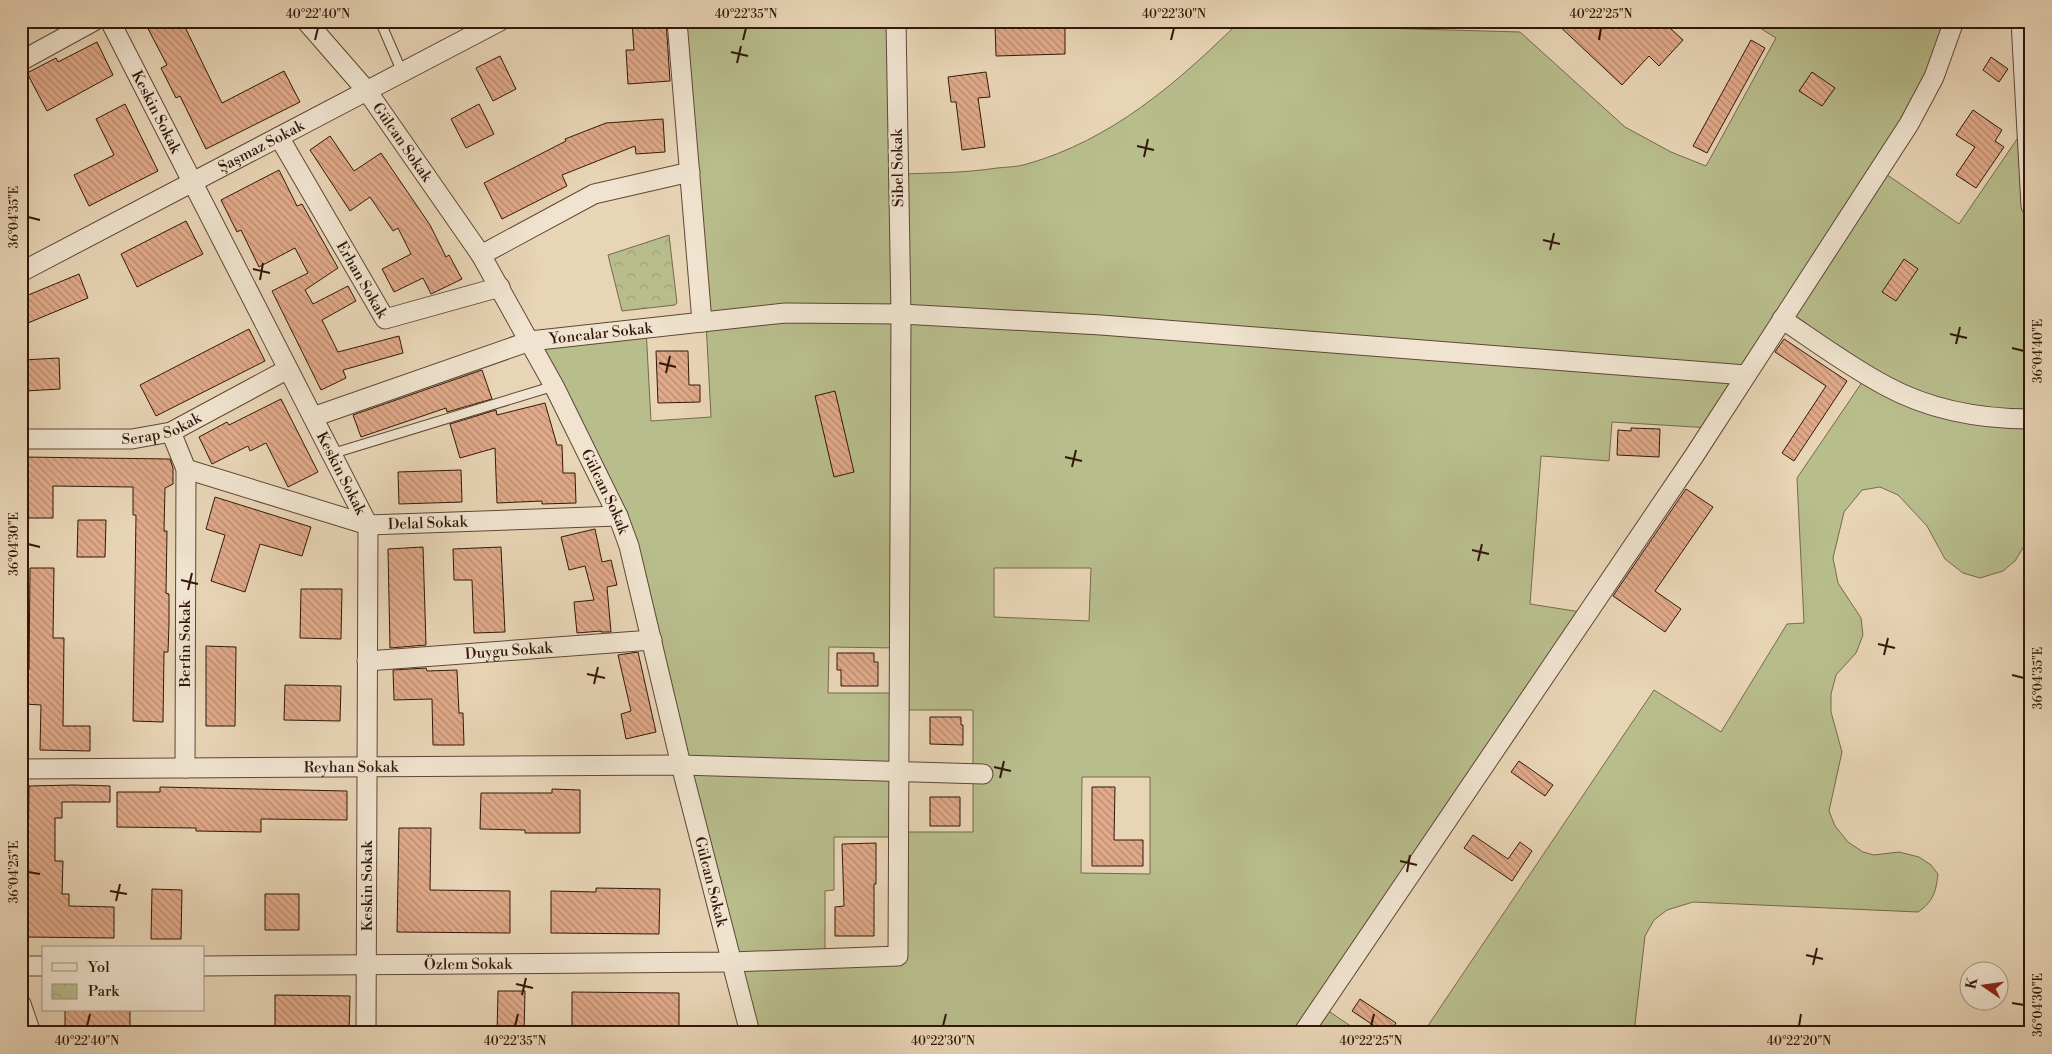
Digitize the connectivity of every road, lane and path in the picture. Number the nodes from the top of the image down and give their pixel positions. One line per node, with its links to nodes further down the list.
1 (94, 21): 10 (street)
2 (110, 21): 15 (street, Keskin Sokak)
3 (306, 21): 12 (street, Gülcan Sokak)
4 (380, 21): 11 (lane)
5 (500, 21): 11 (street, Şaşmaz Sokak)
6 (678, 21): 14 (street)
7 (896, 21): 20 (street, Sibel Sokak)
8 (1954, 21): 21 (street)
9 (2021, 21): 16 (street)
10 (21, 61)
11 (402, 72): 12 (street, Şaşmaz Sokak)
12 (367, 91): 13 (street, Şaşmaz Sokak); 17 (street, Gülcan Sokak)
13 (279, 137): 15 (street, Şaşmaz Sokak); 19 (street, Erhan Sokak)
14 (690, 172): 17 (street); 22 (street)
15 (193, 182): 18 (street, Şaşmaz Sokak); 24 (street, Keskin Sokak)
16 (2031, 206)
17 (481, 255): 19 (street, Gülcan Sokak)
18 (21, 272)
19 (500, 287): 23 (street, Gülcan Sokak)
20 (901, 314): 22 (street, Yoncalar Sokak); 25 (street, Yoncalar Sokak); 41 (street, Sibel Sokak)
21 (1782, 319): 25 (street); 28 (street)
22 (702, 322): 23 (street, Yoncalar Sokak)
23 (530, 341): 26 (street, Gülcan Sokak); 27 (street, Yoncalar Sokak)
24 (288, 369): 27 (street, Keskin Sokak); 29 (street, Serap Sokak)
25 (1746, 375): 52 (street)
26 (554, 386): 31 (lane); 33 (street, Gülcan Sokak)
27 (313, 417): 31 (street, Keskin Sokak)
28 (2031, 419)
29 (171, 432): 30 (street, Serap Sokak); 32 (street, Berfin Sokak)
30 (21, 439)
31 (331, 454): 34 (street, Keskin Sokak)
32 (186, 468): 34 (street, Delal Sokak); 39 (street, Berfin Sokak)
33 (618, 516): 34 (street, Delal Sokak); 35 (street, Gülcan Sokak)
34 (368, 525): 36 (street, Keskin Sokak)
35 (652, 640): 36 (street, Duygu Sokak); 37 (street, Gülcan Sokak)
36 (367, 661): 38 (street, Keskin Sokak)
37 (681, 765): 38 (street, Reyhan Sokak); 41 (street, Reyhan Sokak); 43 (street, Gülcan Sokak)
38 (367, 767): 39 (street, Reyhan Sokak); 44 (street, Keskin Sokak)
39 (185, 768): 40 (street, Reyhan Sokak)
40 (21, 769)
41 (899, 772): 42 (street, Reyhan Sokak); 43 (street, Özlem Sokak)
42 (984, 774)
43 (731, 962): 44 (street, Özlem Sokak); 51 (street, Gülcan Sokak)
44 (366, 965): 47 (street, Özlem Sokak); 50 (street, Keskin Sokak)
45 (21, 966): 46 (street)
46 (42, 966)
47 (205, 966)
48 (21, 1004): 49 (street)
49 (31, 1033)
50 (366, 1033)
51 (750, 1033)
52 (1303, 1033)

